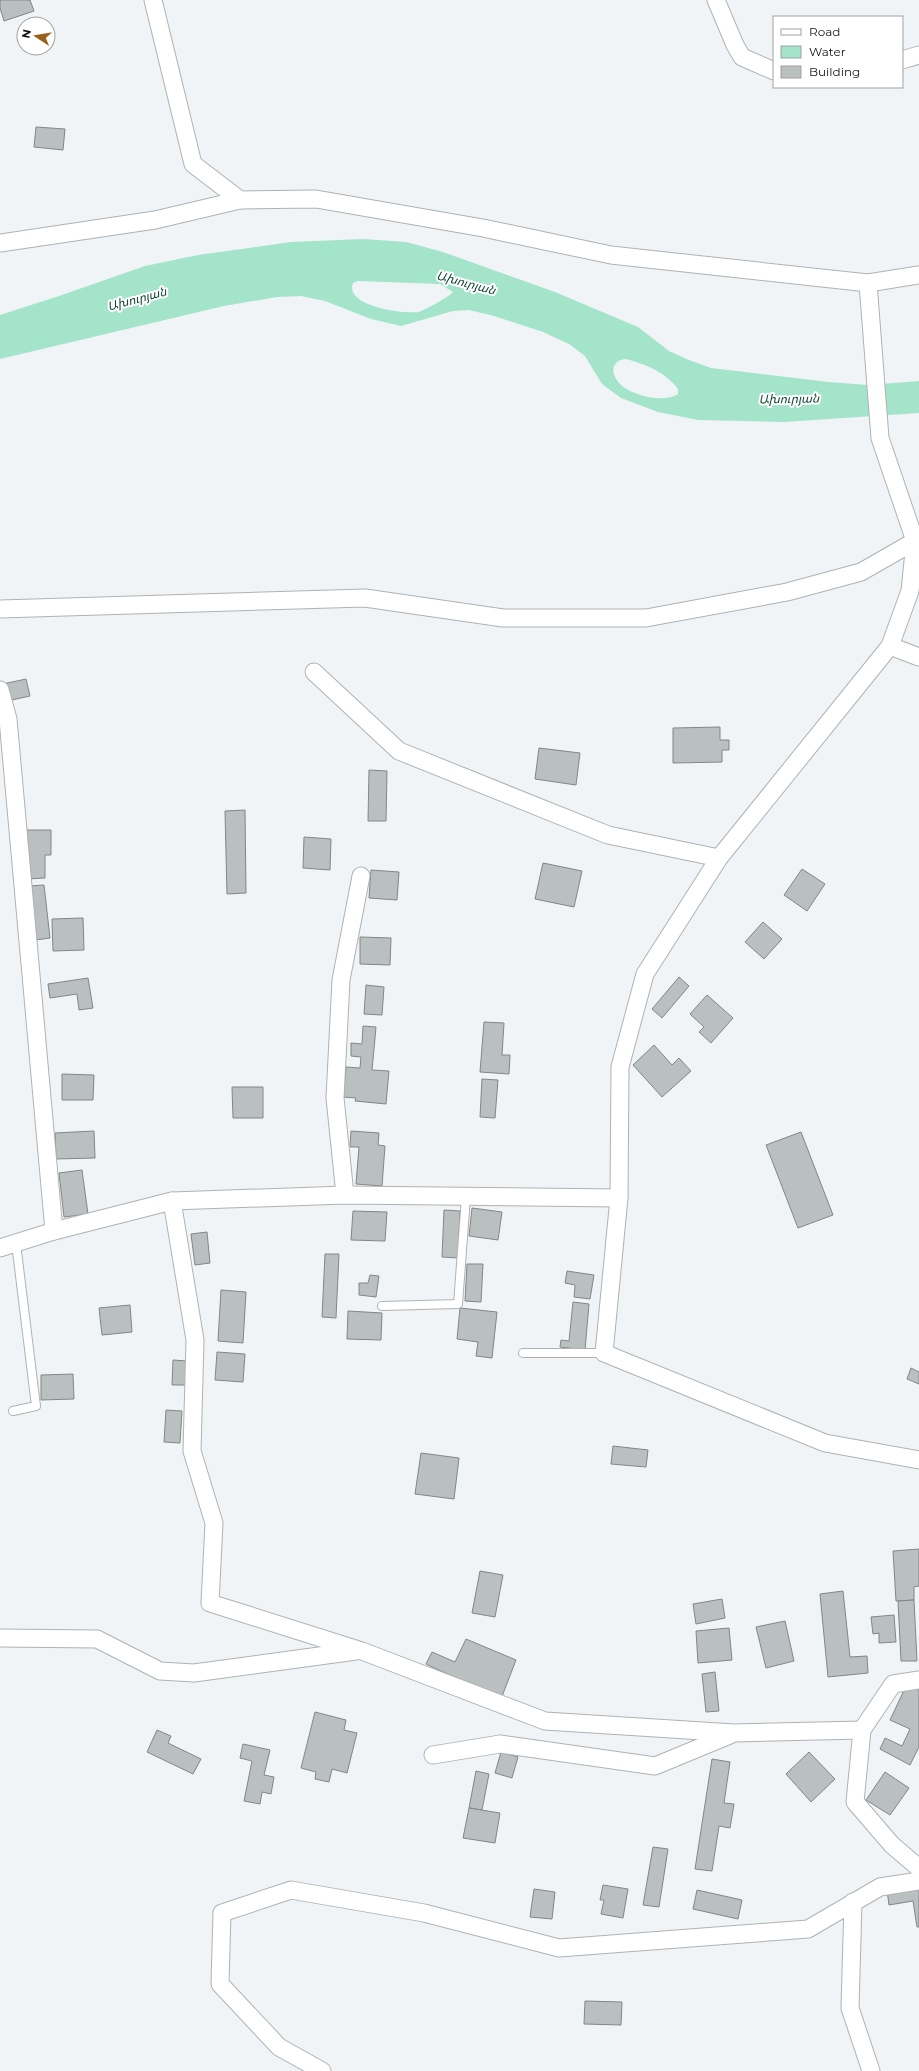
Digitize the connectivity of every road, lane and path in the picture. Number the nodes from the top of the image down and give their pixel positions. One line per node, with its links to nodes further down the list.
1 (153, 0): 6 (street)
2 (716, 0): 5 (street)
3 (919, 55): 4 (street)
4 (903, 60)
5 (773, 70)
6 (240, 200): 7 (street); 9 (street)
7 (0, 243)
8 (919, 275): 9 (street)
9 (868, 283): 10 (street)
10 (914, 541): 11 (street); 12 (street)
11 (915, 591): 13 (street)
12 (0, 609)
13 (890, 646): 14 (street); 17 (street)
14 (919, 657)
15 (314, 672): 17 (street)
16 (0, 690): 23 (street)
17 (719, 858): 21 (street)
18 (361, 876): 19 (street)
19 (346, 1195): 20 (street); 22 (street)
20 (466, 1197): 21 (street); 26 (lane)
21 (619, 1198): 28 (street)
22 (172, 1201): 23 (street); 32 (street)
23 (54, 1231): 24 (street)
24 (16, 1243): 25 (street); 29 (lane)
25 (0, 1248)
26 (382, 1306)
27 (523, 1353): 28 (lane)
28 (604, 1353): 30 (street)
29 (13, 1411)
30 (919, 1460)
31 (0, 1638): 32 (street)
32 (362, 1651): 35 (street)
33 (919, 1680): 34 (street)
34 (862, 1730): 35 (street); 37 (street)
35 (734, 1733): 36 (street)
36 (432, 1755)
37 (919, 1868)
38 (919, 1881): 39 (street)
39 (854, 1902): 40 (street); 41 (street)
40 (322, 2071)
41 (871, 2071)

